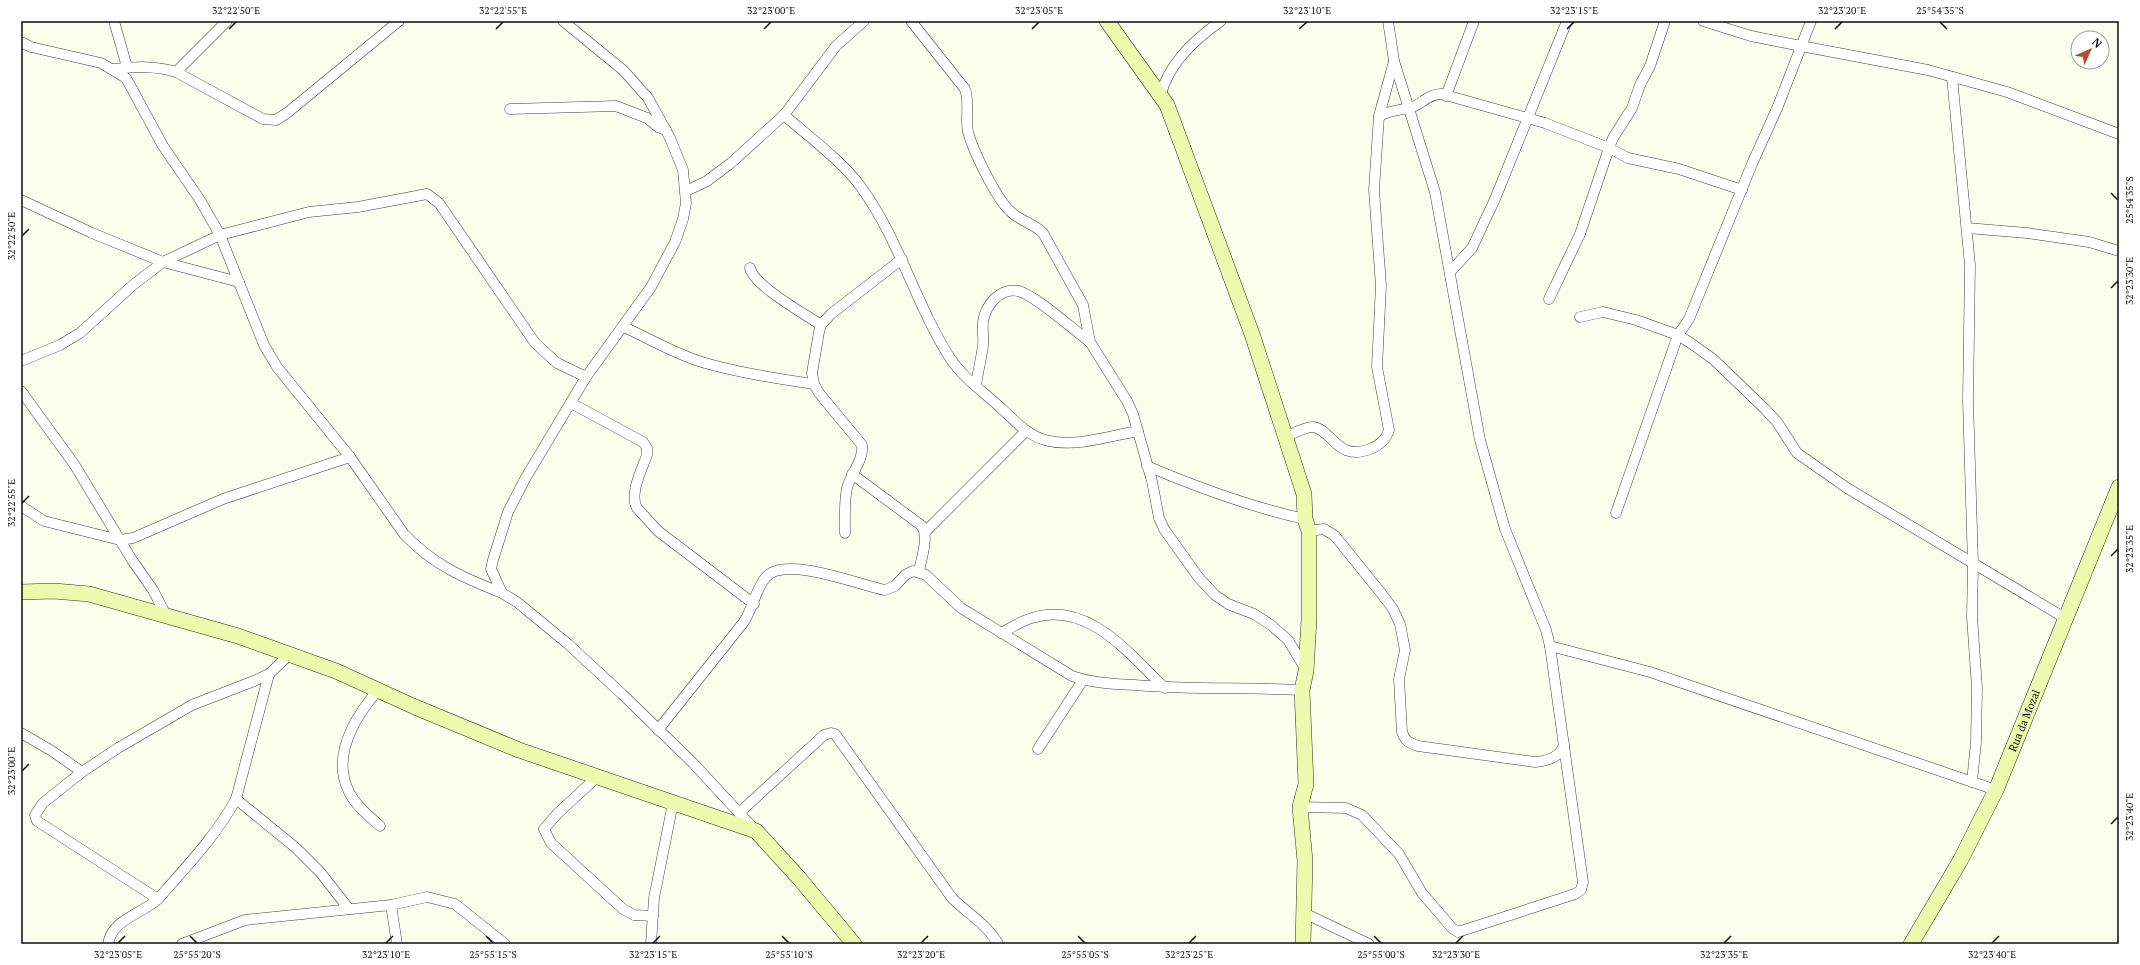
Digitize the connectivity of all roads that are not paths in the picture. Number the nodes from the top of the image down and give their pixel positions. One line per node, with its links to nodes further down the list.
1 (114, 21): 18 (street)
2 (227, 21): 20 (street)
3 (399, 21): 20 (street)
4 (563, 21): 26 (street)
5 (864, 21): 27 (street)
6 (911, 21): 50 (street)
7 (1107, 21): 22 (street)
8 (1221, 21): 22 (street)
9 (1388, 21): 17 (street)
10 (1474, 21): 23 (street)
11 (1567, 21): 30 (street)
12 (1665, 21): 33 (street)
13 (1703, 21): 16 (street)
14 (1810, 21): 16 (street)
15 (21, 42): 19 (street)
16 (1801, 46): 21 (street); 34 (street)
17 (1394, 61): 24 (street); 28 (street)
18 (127, 68): 19 (street); 20 (street)
19 (114, 69): 38 (street)
20 (176, 72)
21 (1952, 77): 32 (street); 37 (street)
22 (1161, 94): 59 (street)
23 (1446, 96): 24 (street); 30 (street)
24 (1410, 108): 28 (street); 43 (street)
25 (510, 109): 29 (street)
26 (657, 114): 29 (street); 31 (street)
27 (784, 115): 35 (street); 40 (street)
28 (1378, 116): 59 (street)
29 (647, 118): 31 (street)
30 (1528, 119): 33 (street); 43 (street)
31 (666, 130): 35 (street)
32 (2119, 134)
33 (1609, 148): 34 (street); 45 (street)
34 (1742, 190): 49 (street)
35 (686, 191): 48 (street)
36 (21, 200): 41 (street)
37 (1967, 228): 39 (street); 70 (street)
38 (220, 235): 41 (street); 44 (street); 52 (street)
39 (2119, 251)
40 (902, 259): 47 (street); 54 (street)
41 (163, 262): 44 (street); 51 (street)
42 (750, 268): 47 (street)
43 (1450, 272): 78 (street)
44 (239, 282): 60 (street)
45 (1549, 299)
46 (1580, 318): 49 (street)
47 (822, 324): 53 (street)
48 (624, 326): 52 (street); 53 (street)
49 (1678, 335): 65 (street); 70 (street)
50 (1090, 342): 54 (street); 58 (street)
51 (21, 361)
52 (586, 377): 56 (street)
53 (814, 384): 62 (street)
54 (976, 385): 57 (street)
55 (21, 391): 69 (street)
56 (571, 403): 73 (street); 74 (street)
57 (1026, 431): 58 (street); 68 (street)
58 (1138, 431): 61 (street)
59 (1286, 437): 66 (street)
60 (350, 458): 69 (street); 73 (street)
61 (1147, 466): 66 (street); 80 (street)
62 (852, 474): 67 (street); 68 (street)
63 (2119, 487): 76 (street, Rua da Mozal)
64 (21, 506): 69 (street)
65 (1616, 513)
66 (1307, 525): 80 (street); 88 (street)
67 (845, 532)
68 (925, 532): 71 (street)
69 (120, 540): 75 (street)
70 (1973, 564): 76 (street); 92 (street)
71 (919, 572): 74 (street); 77 (street)
72 (21, 592): 75 (street)
73 (502, 594): 86 (street)
74 (754, 604): 86 (street)
75 (167, 617): 79 (street)
76 (2065, 618): 93 (street, Rua da Mozal)
77 (1001, 633): 82 (street); 83 (street)
78 (1550, 646): 88 (street); 92 (street)
79 (290, 654): 81 (street); 84 (street)
80 (1306, 671): 85 (street)
81 (269, 674): 90 (street); 94 (street)
82 (1083, 680): 83 (street); 89 (street)
83 (1165, 688): 85 (street)
84 (378, 690): 91 (street); 98 (street)
85 (1302, 690): 96 (street)
86 (658, 730): 97 (street)
87 (21, 733): 90 (street)
88 (1564, 745): 96 (street)
89 (1038, 749)
90 (82, 772): 100 (street)
91 (597, 777): 95 (street); 104 (street)
92 (1972, 782): 93 (street)
93 (1996, 790): 114 (street, Rua da Mozal)
94 (236, 799): 100 (street); 102 (street)
95 (673, 803): 99 (street); 104 (street)
96 (1300, 807): 103 (street)
97 (740, 812): 99 (street); 111 (street)
98 (380, 826)
99 (756, 831): 110 (street)
100 (158, 899): 105 (street)
101 (391, 905): 102 (street); 107 (street); 108 (street)
102 (349, 909): 106 (street)
103 (1304, 913): 112 (street); 113 (street)
104 (653, 916): 109 (street)
105 (108, 944)
106 (182, 944)
107 (397, 944)
108 (505, 944)
109 (651, 944)
110 (854, 944)
111 (998, 944)
112 (1302, 944)
113 (1369, 944)
114 (1911, 944)

